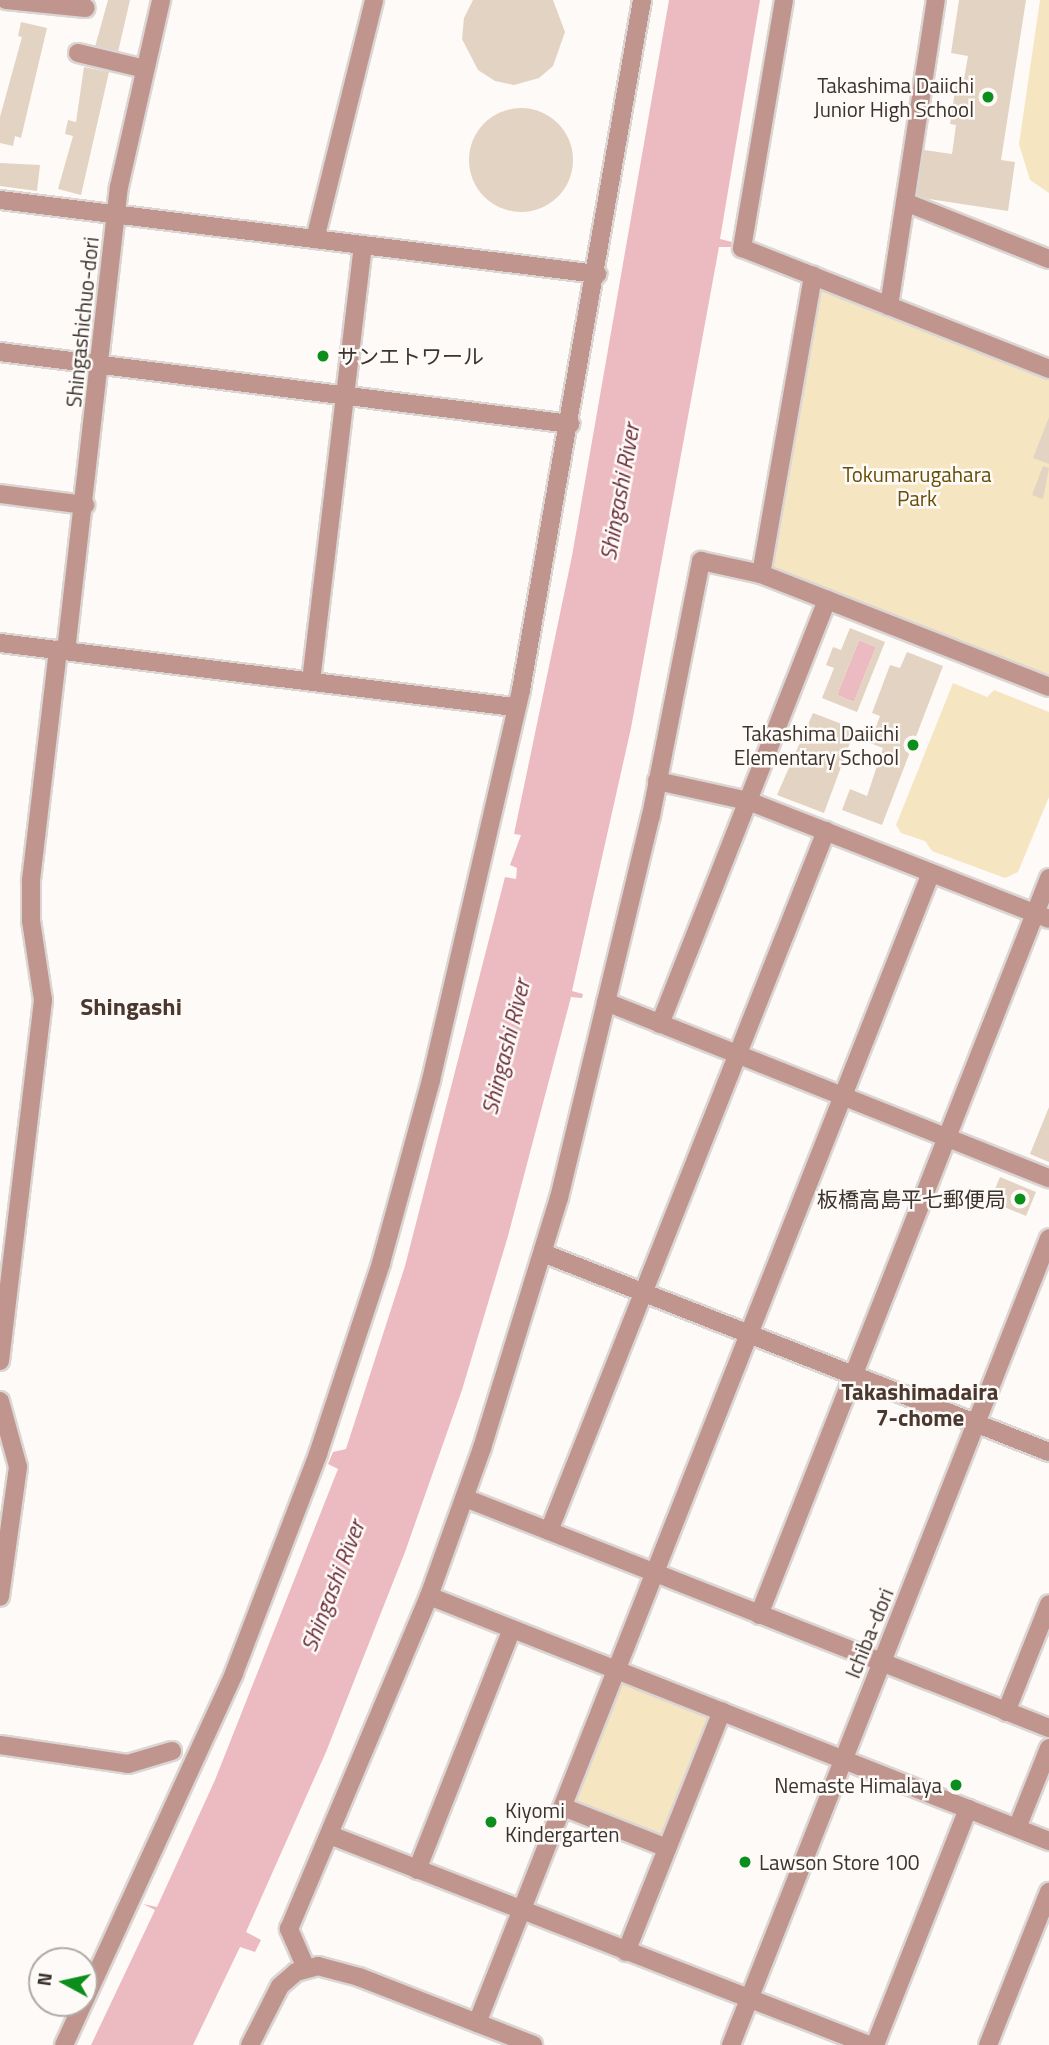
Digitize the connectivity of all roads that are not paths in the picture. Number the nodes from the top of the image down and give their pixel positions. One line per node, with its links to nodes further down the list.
1 (6, 0): 7 (street)
2 (161, 0): 9 (street, Shingashichuo-dori)
3 (374, 0): 13 (street)
4 (642, 0): 16 (street)
5 (784, 0): 17 (street)
6 (936, 0): 11 (street)
7 (86, 8)
8 (78, 53): 9 (street)
9 (145, 69): 12 (street, Shingashichuo-dori)
10 (0, 200): 12 (street)
11 (905, 202): 15 (street); 18 (street)
12 (115, 214): 13 (street); 20 (street, Shingashichuo-dori)
13 (314, 239): 14 (street)
14 (363, 245): 16 (street); 22 (street)
15 (1049, 258)
16 (597, 274): 23 (street)
17 (813, 276): 18 (street); 26 (street)
18 (889, 306): 21 (street)
19 (0, 352): 20 (street)
20 (100, 365): 22 (street); 25 (street, Shingashichuo-dori)
21 (1049, 369)
22 (344, 397): 23 (street); 30 (street)
23 (570, 424): 32 (street)
24 (0, 494): 25 (street)
25 (85, 505): 29 (street, Shingashichuo-dori)
26 (761, 574): 27 (street); 33 (street)
27 (827, 600): 31 (street); 34 (street)
28 (0, 643): 29 (street)
29 (62, 651): 30 (street); 49 (street, Shingashichuo-dori)
30 (311, 681): 32 (street)
31 (1049, 687)
32 (514, 707): 85 (street)
33 (657, 781): 34 (street); 39 (street)
34 (748, 801): 35 (street); 40 (street)
35 (826, 831): 36 (street); 41 (street)
36 (931, 873): 38 (street); 42 (street)
37 (1049, 878): 38 (street)
38 (1042, 916): 43 (street)
39 (606, 1002): 40 (street); 46 (street)
40 (660, 1024): 41 (street)
41 (737, 1055): 42 (street); 47 (street)
42 (843, 1096): 43 (street); 48 (street)
43 (947, 1137): 44 (street); 50 (street)
44 (1049, 1178)
45 (1049, 1238): 52 (street, Ichiba-dori)
46 (543, 1253): 47 (street); 54 (street)
47 (643, 1292): 48 (street); 55 (street)
48 (750, 1334): 50 (street); 56 (street)
49 (0, 1361)
50 (853, 1375): 52 (street); 60 (street)
51 (0, 1401): 58 (street)
52 (976, 1423): 53 (street); 63 (street, Ichiba-dori)
53 (1049, 1452)
54 (465, 1498): 55 (street); 57 (street)
55 (549, 1531): 56 (street)
56 (654, 1574): 60 (street); 64 (street)
57 (429, 1596): 61 (street); 75 (street)
58 (0, 1597)
59 (1049, 1604): 62 (street)
60 (759, 1615): 63 (street)
61 (512, 1629): 64 (street); 78 (street)
62 (1044, 1631): 66 (street)
63 (881, 1663): 66 (street); 71 (street, Ichiba-dori)
64 (617, 1670): 65 (street); 72 (street)
65 (722, 1711): 71 (street); 77 (street)
66 (1006, 1712): 67 (street)
67 (1049, 1728)
68 (0, 1745): 70 (street)
69 (1049, 1748): 74 (street)
70 (172, 1751)
71 (843, 1759): 73 (street); 83 (street, Ichiba-dori)
72 (563, 1807): 77 (street); 80 (street)
73 (968, 1809): 74 (street); 90 (street)
74 (1017, 1828): 76 (street)
75 (330, 1835): 78 (street); 82 (street)
76 (1049, 1841)
77 (667, 1848): 81 (street)
78 (417, 1870): 80 (street)
79 (1049, 1892): 91 (street)
80 (522, 1911): 81 (street); 84 (street)
81 (626, 1952): 83 (street)
82 (306, 1968): 84 (street); 86 (street)
83 (749, 1999): 88 (street, Ichiba-dori); 89 (street)
84 (477, 2023): 87 (street)
85 (64, 2045)
86 (250, 2045)
87 (533, 2045)
88 (731, 2045)
89 (869, 2045)
90 (875, 2045)
91 (988, 2045)

